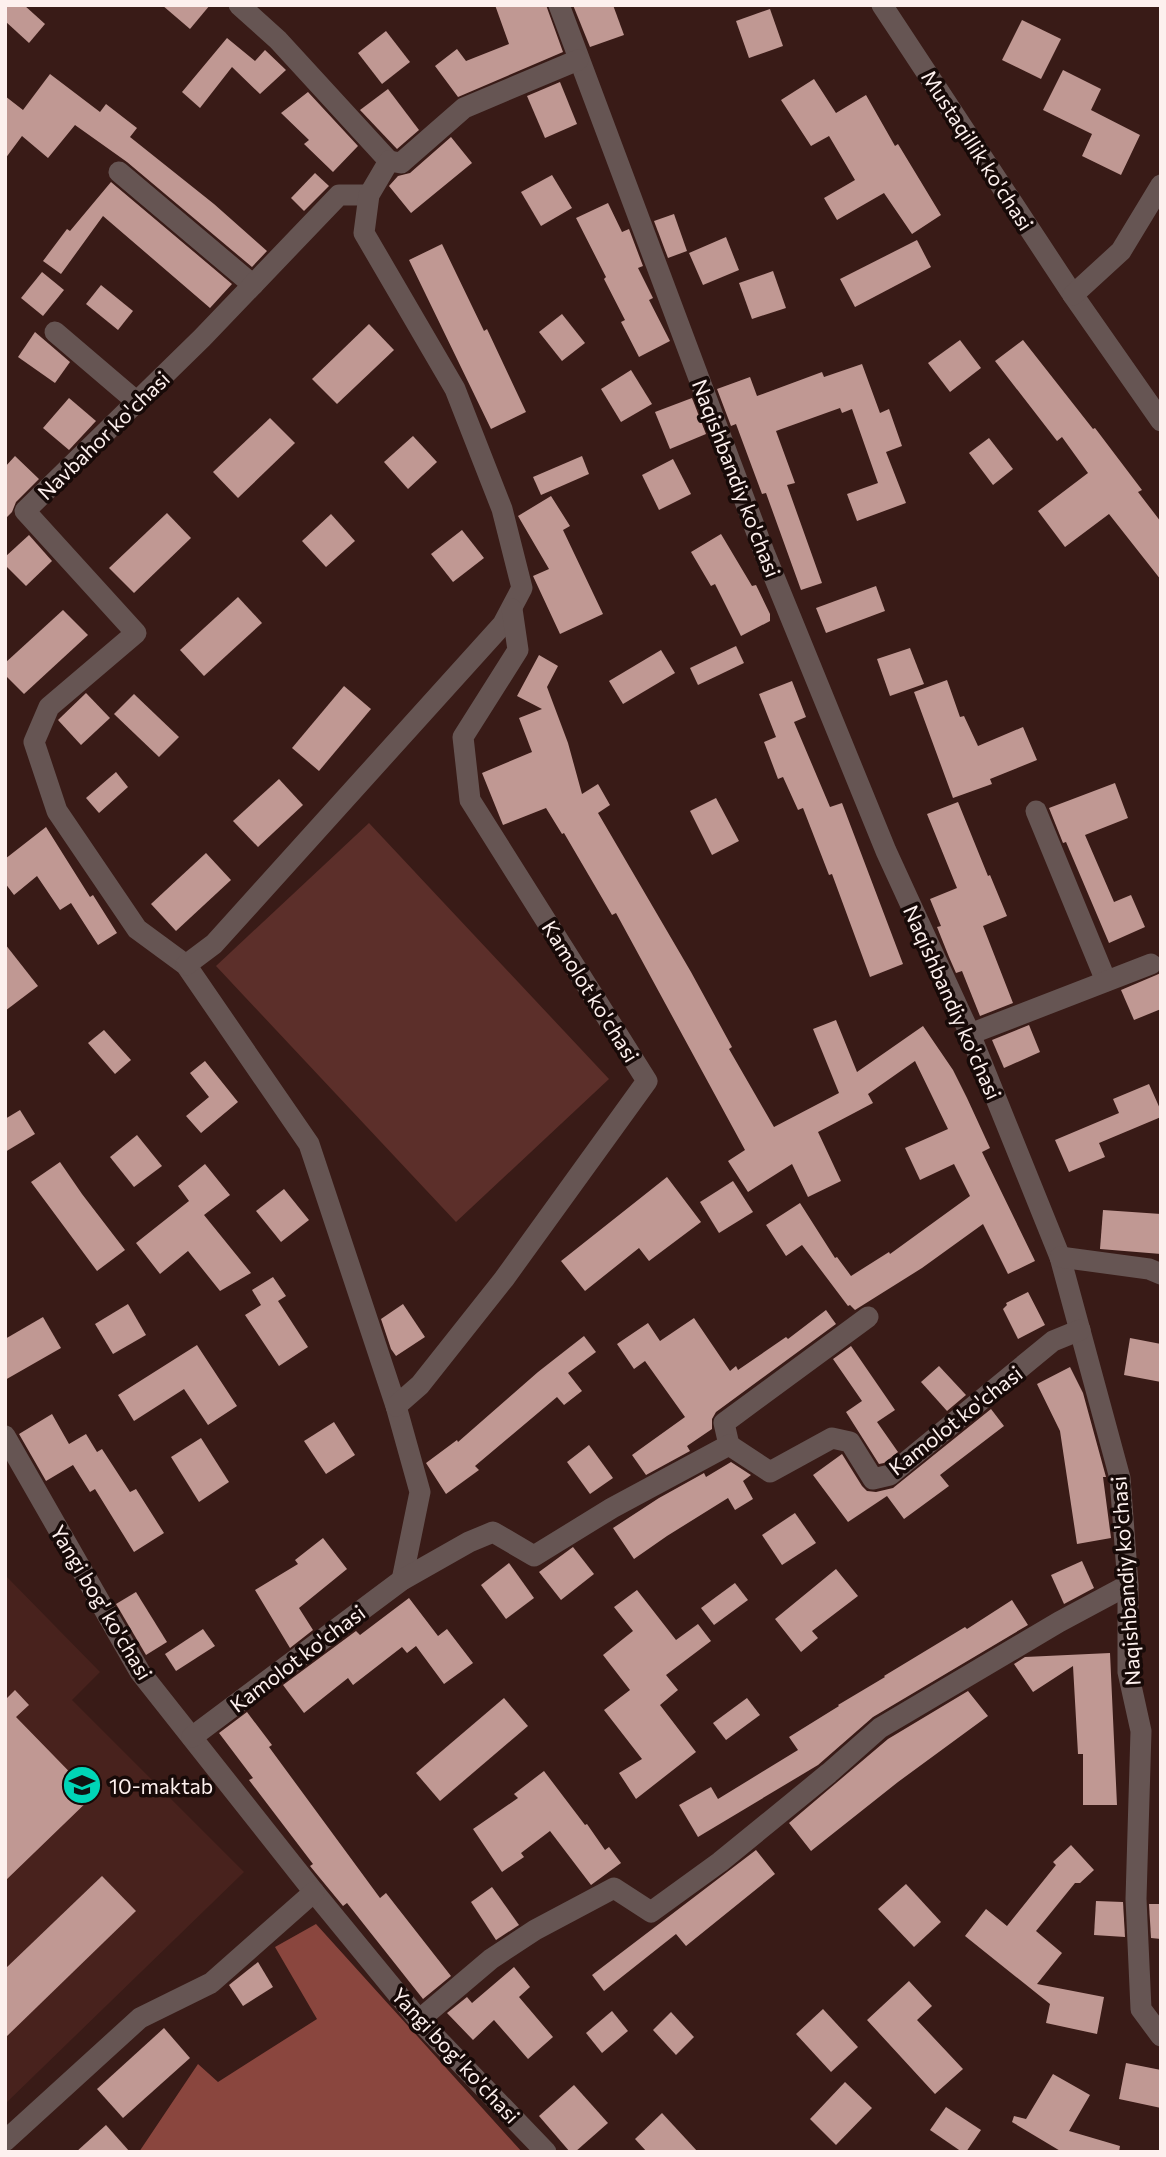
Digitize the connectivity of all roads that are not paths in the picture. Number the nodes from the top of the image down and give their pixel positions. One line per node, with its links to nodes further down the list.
1 (239, 5): 5 (street)
2 (559, 5): 4 (street, Naqishbandiy ko'chasi)
3 (882, 5): 10 (street, Mustaqillik ko'chasi)
4 (578, 60): 5 (street); 19 (street, Naqishbandiy ko'chasi)
5 (389, 161): 8 (street)
6 (118, 172): 9 (street)
7 (1161, 185): 10 (street)
8 (369, 195): 9 (street, Navbahor ko'chasi); 14 (street)
9 (253, 285): 12 (street, Navbahor ko'chasi)
10 (1073, 295): 13 (street, Mustaqillik ko'chasi)
11 (55, 332): 12 (street)
12 (136, 402): 17 (street, Navbahor ko'chasi)
13 (1161, 421)
14 (512, 609): 17 (street); 24 (street, Kamolot ko'chasi)
15 (1036, 811): 18 (street)
16 (1150, 964): 18 (street)
17 (186, 965): 24 (street)
18 (1106, 981): 19 (street)
19 (970, 1034): 20 (street, Naqishbandiy ko'chasi)
20 (1060, 1257): 21 (street); 23 (street, Naqishbandiy ko'chasi)
21 (1161, 1275)
22 (868, 1317): 26 (street)
23 (1080, 1330): 26 (street, Kamolot ko'chasi); 28 (street, Naqishbandiy ko'chasi)
24 (396, 1406): 27 (street)
25 (5, 1436): 29 (street, Yangi bog' ko'chasi)
26 (729, 1445): 27 (street, Kamolot ko'chasi)
27 (402, 1580): 29 (street, Kamolot ko'chasi)
28 (1128, 1585): 31 (street); 32 (street, Naqishbandiy ko'chasi)
29 (192, 1737): 30 (street, Yangi bog' ko'chasi)
30 (314, 1892): 31 (street, Yangi bog' ko'chasi); 33 (street)
31 (419, 2020): 34 (street, Yangi bog' ko'chasi)
32 (1161, 2036)
33 (5, 2141)
34 (546, 2152)

